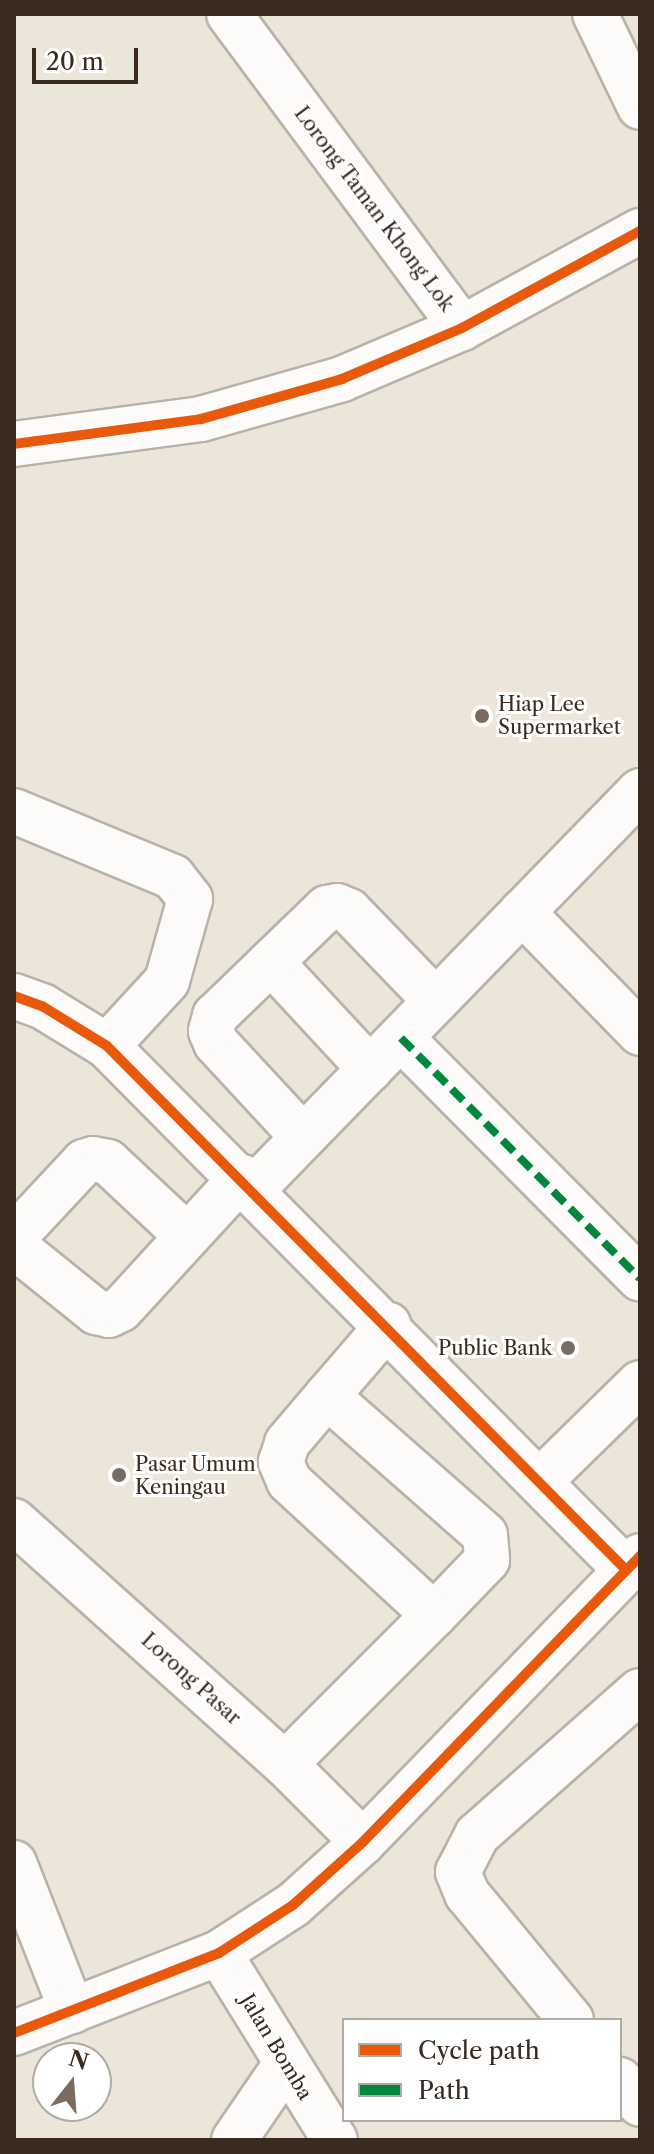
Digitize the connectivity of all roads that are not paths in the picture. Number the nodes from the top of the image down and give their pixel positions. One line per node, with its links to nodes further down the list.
1 (229, 14): 5 (street, Lorong Taman Khong Lok)
2 (595, 14): 3 (street)
3 (640, 107)
4 (640, 231): 5 (street)
5 (462, 328): 6 (street)
6 (14, 444)
7 (640, 791): 9 (street)
8 (14, 811): 15 (street)
9 (522, 912): 11 (street); 13 (street)
10 (271, 962): 11 (street); 16 (street); 17 (street)
11 (436, 1001): 14 (street)
12 (15, 1005): 15 (street)
13 (640, 1033)
14 (401, 1038): 16 (street); 22 (street)
15 (107, 1046): 18 (street)
16 (370, 1069): 17 (street)
17 (303, 1137): 18 (street)
18 (247, 1183): 19 (street); 23 (street)
19 (187, 1236): 20 (street); 21 (street)
20 (14, 1237)
21 (14, 1246)
22 (640, 1279)
23 (388, 1325): 25 (street); 26 (street)
24 (640, 1383): 26 (street)
25 (327, 1396): 29 (street); 29 (street)
26 (542, 1479): 28 (street)
27 (14, 1521): 31 (street, Lorong Pasar)
28 (633, 1563): 32 (street)
29 (434, 1615): 31 (street)
30 (640, 1691): 36 (street)
31 (285, 1764): 32 (street, Lorong Pasar)
32 (363, 1842): 34 (street)
33 (14, 1863): 35 (street)
34 (219, 1953): 35 (street); 38 (street, Jalan Bomba)
35 (72, 2011): 37 (street)
36 (569, 2018)
37 (14, 2033)
38 (286, 2064): 41 (street); 42 (street, Jalan Bomba)
39 (622, 2082): 40 (street)
40 (640, 2104)
41 (234, 2140)
42 (335, 2140)

